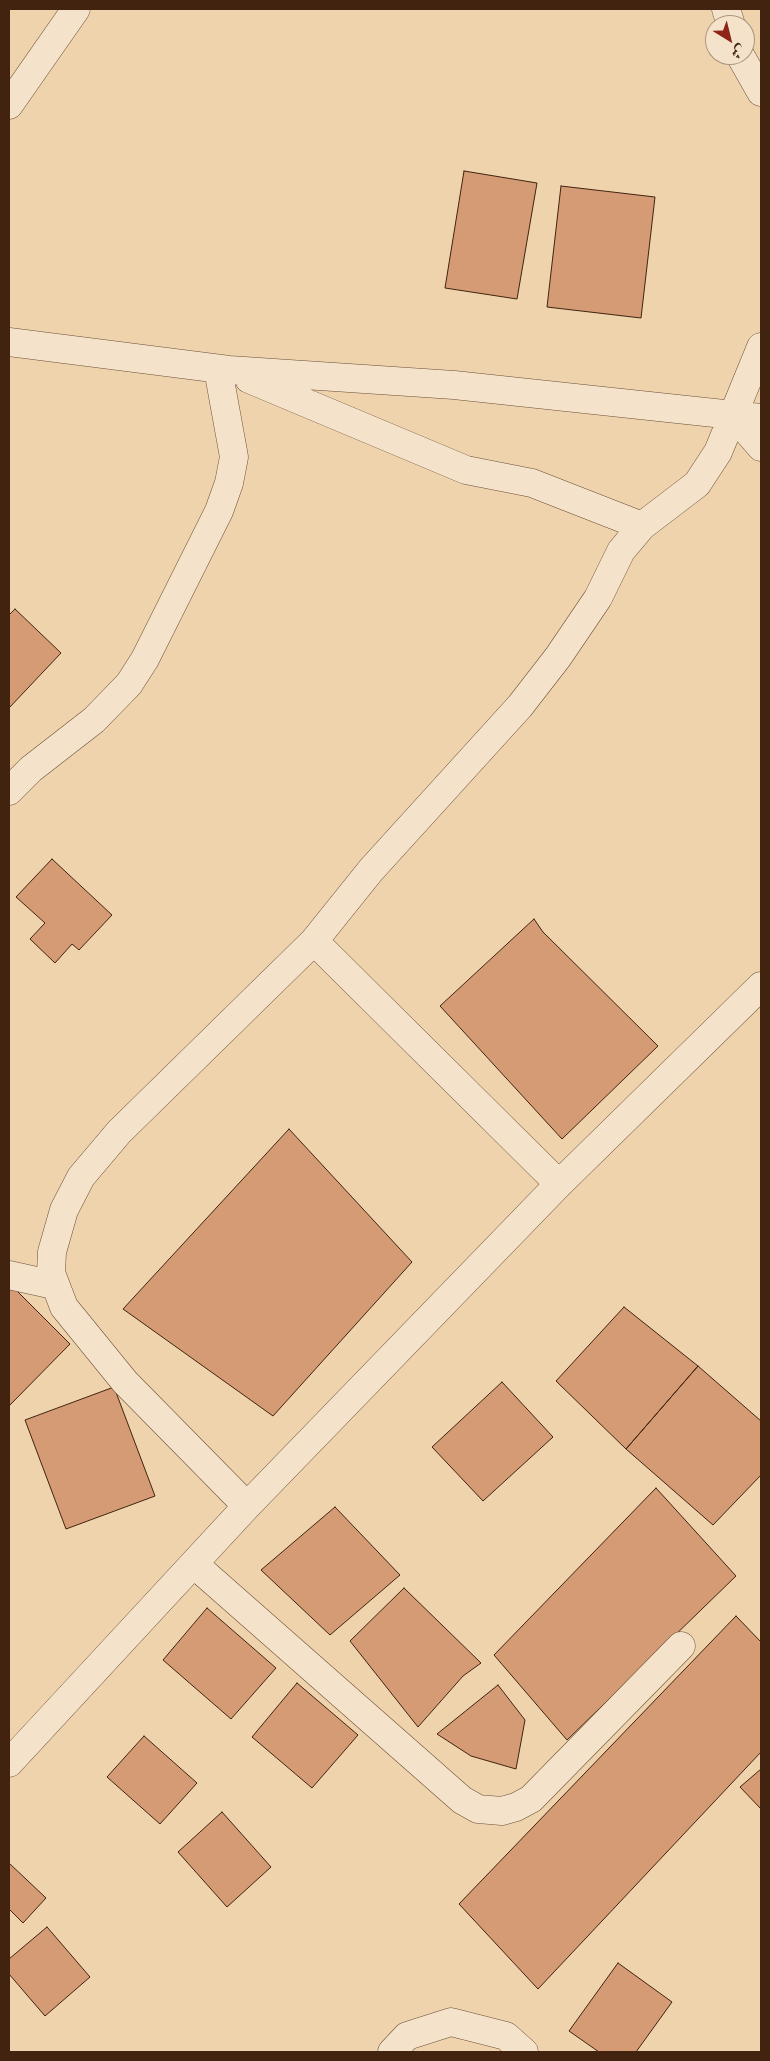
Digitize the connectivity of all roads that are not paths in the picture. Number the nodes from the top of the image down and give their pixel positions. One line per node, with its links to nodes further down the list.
1 (76, 9): 4 (street)
2 (746, 65): 3 (street)
3 (761, 92)
4 (9, 105)
5 (9, 342): 7 (street)
6 (761, 347): 8 (street)
7 (224, 370): 8 (street); 11 (street); 12 (street)
8 (734, 416): 9 (street); 10 (street); 11 (street)
9 (761, 418)
10 (761, 447)
11 (642, 526): 13 (street)
12 (9, 791)
13 (314, 941): 15 (street); 17 (street)
14 (761, 986): 15 (street)
15 (559, 1184): 18 (street)
16 (9, 1275): 17 (street)
17 (54, 1285): 18 (street)
18 (247, 1506): 19 (street)
19 (195, 1564): 20 (street); 21 (street)
20 (682, 1646)
21 (9, 1763)
22 (392, 2052): 23 (street)
23 (524, 2052)

